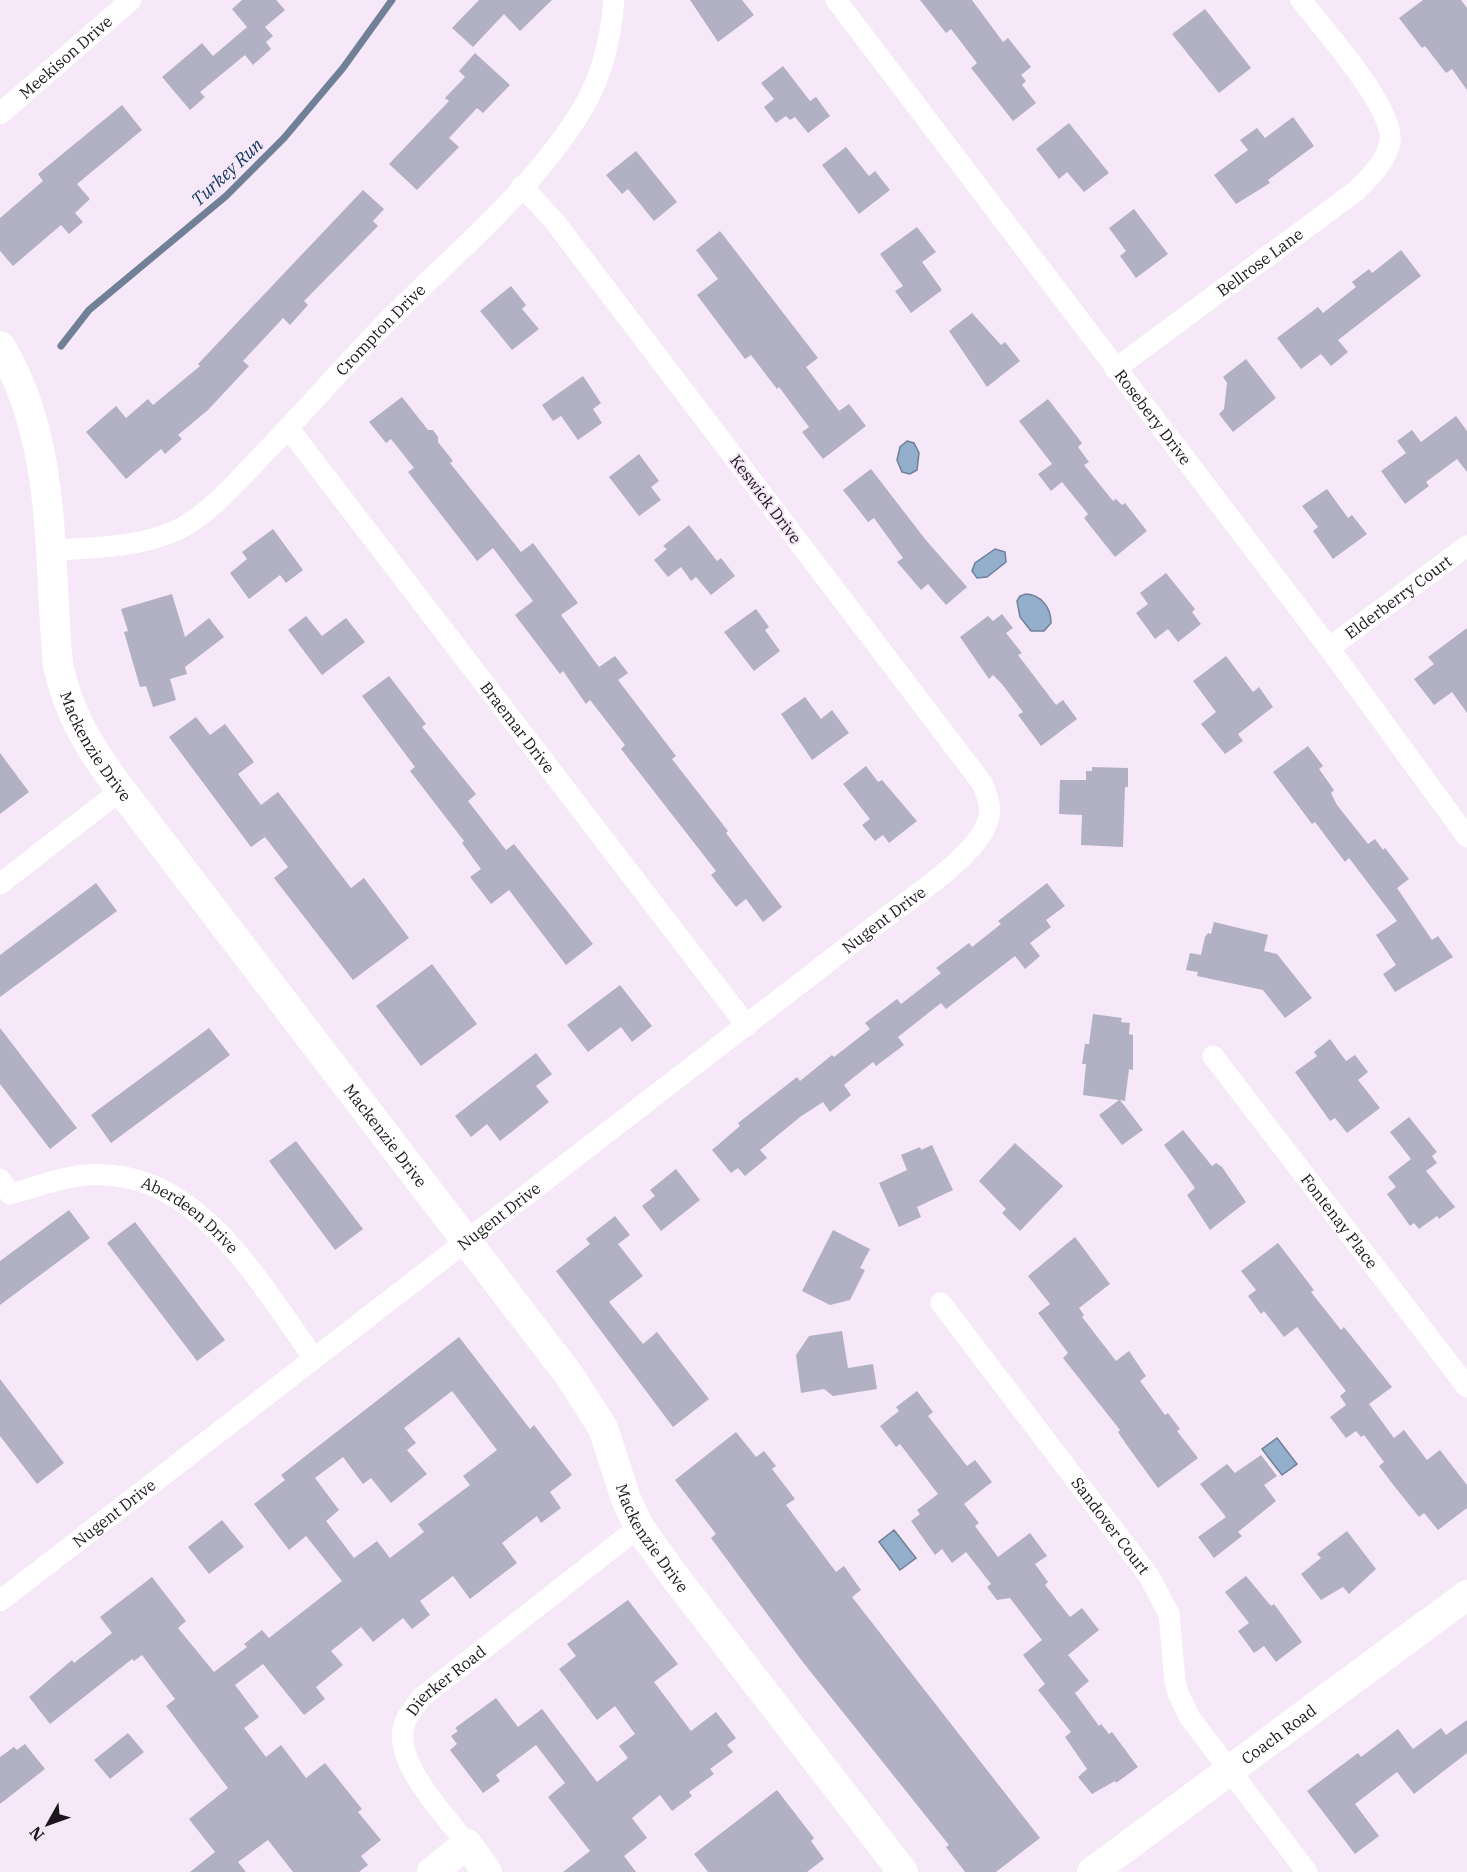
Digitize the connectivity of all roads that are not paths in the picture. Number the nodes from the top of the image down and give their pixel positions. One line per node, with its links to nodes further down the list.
1 (131, 0): 5 (street, Meekison Drive)
2 (614, 0): 6 (street, Crompton Drive)
3 (836, 0): 8 (street, Rosebery Drive)
4 (1301, 0): 8 (street, Bellrose Lane)
5 (0, 114)
6 (522, 186): 9 (street, Crompton Drive); 14 (street, Keswick Drive)
7 (2, 353): 11 (street, Mackenzie Drive)
8 (1115, 369): 12 (street, Rosebery Drive)
9 (289, 429): 11 (street, Crompton Drive); 17 (street, Braemar Drive)
10 (1467, 546): 12 (street, Elderberry Court)
11 (50, 551): 13 (street, Mackenzie Drive)
12 (1329, 648): 15 (street, Rosebery Drive)
13 (121, 790): 16 (street); 20 (street, Mackenzie Drive)
14 (988, 822): 17 (street, Nugent Drive)
15 (1467, 837)
16 (0, 884)
17 (747, 1026): 20 (street, Nugent Drive)
18 (1213, 1056): 23 (street, Fontenay Place)
19 (3, 1192): 22 (street, Aberdeen Drive)
20 (464, 1241): 22 (street, Nugent Drive); 24 (street, Mackenzie Drive)
21 (941, 1304): 27 (street, Sandover Court)
22 (314, 1358): 26 (street, Nugent Drive)
23 (1467, 1387)
24 (639, 1527): 28 (street, Dierker Road); 31 (street, Mackenzie Drive)
25 (1467, 1595): 27 (street, Coach Road)
26 (0, 1601)
27 (1230, 1770): 32 (street, Coach Road); 33 (street, Sandover Court)
28 (467, 1844): 29 (street); 30 (street)
29 (432, 1872)
30 (487, 1872)
31 (903, 1872)
32 (1092, 1872)
33 (1307, 1872)

